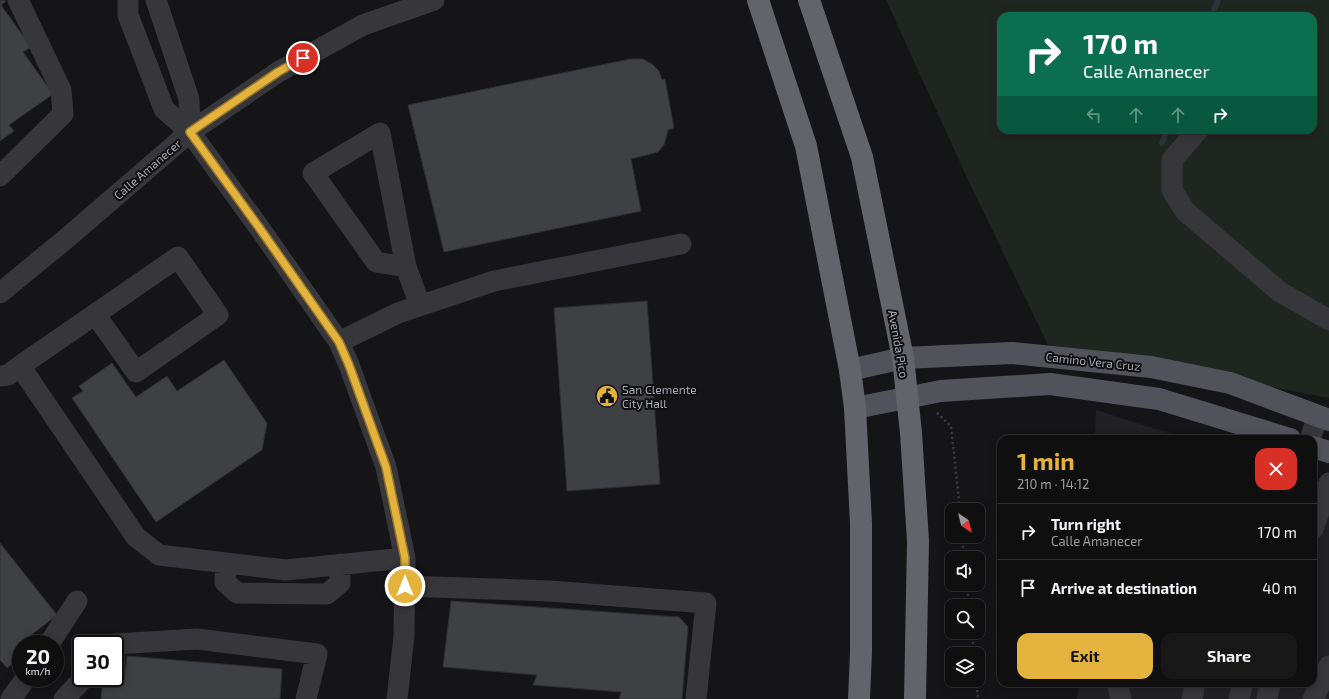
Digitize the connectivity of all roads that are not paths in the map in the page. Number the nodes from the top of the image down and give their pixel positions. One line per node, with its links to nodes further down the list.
1 (18, 0): 9 (street)
2 (128, 0): 7 (street)
3 (156, 0): 7 (street)
4 (434, 0): 7 (street, Calle Amanecer)
5 (758, 0): 19 (highway)
6 (809, 0): 17 (highway, Avenida Pico)
7 (190, 132): 12 (street, Calle Amanecer); 16 (street)
8 (1195, 134): 15 (street)
9 (0, 176)
10 (681, 244): 13 (street)
11 (406, 267): 11 (street); 13 (street)
12 (0, 293)
13 (420, 305): 16 (street)
14 (95, 314): 14 (street); 18 (street)
15 (1329, 320)
16 (339, 342): 30 (street)
17 (904, 358): 19 (main road, Camino Vera Cruz); 21 (highway, Avenida Pico); 23 (main road, Camino Vera Cruz)
18 (20, 366): 20 (street); 31 (street)
19 (850, 370): 22 (highway)
20 (0, 376)
21 (908, 398): 22 (main road); 24 (main road); 52 (highway, Avenida Pico)
22 (855, 408): 51 (highway)
23 (1323, 418): 25 (street)
24 (1277, 435)
25 (1312, 435)
26 (1317, 448): 27 (main road)
27 (1329, 452)
28 (1329, 483): 29 (street)
29 (1317, 518)
30 (405, 558): 32 (street); 33 (street)
31 (226, 563): 32 (street); 32 (street)
32 (340, 564)
33 (405, 586): 49 (street); 50 (street)
34 (78, 601): 35 (street)
35 (54, 635)
36 (124, 643): 48 (street)
37 (1329, 666): 57 (street)
38 (20, 687): 46 (street)
39 (75, 687): 47 (street)
40 (1118, 687): 53 (street)
41 (1194, 687): 54 (street)
42 (1242, 687): 55 (street)
43 (1269, 687): 56 (street)
44 (0, 697): 45 (street)
45 (3, 699)
46 (11, 699)
47 (64, 699)
48 (306, 699)
49 (397, 699)
50 (696, 699)
51 (859, 699)
52 (915, 699)
53 (1121, 699)
54 (1192, 699)
55 (1239, 699)
56 (1267, 699)
57 (1313, 699)

